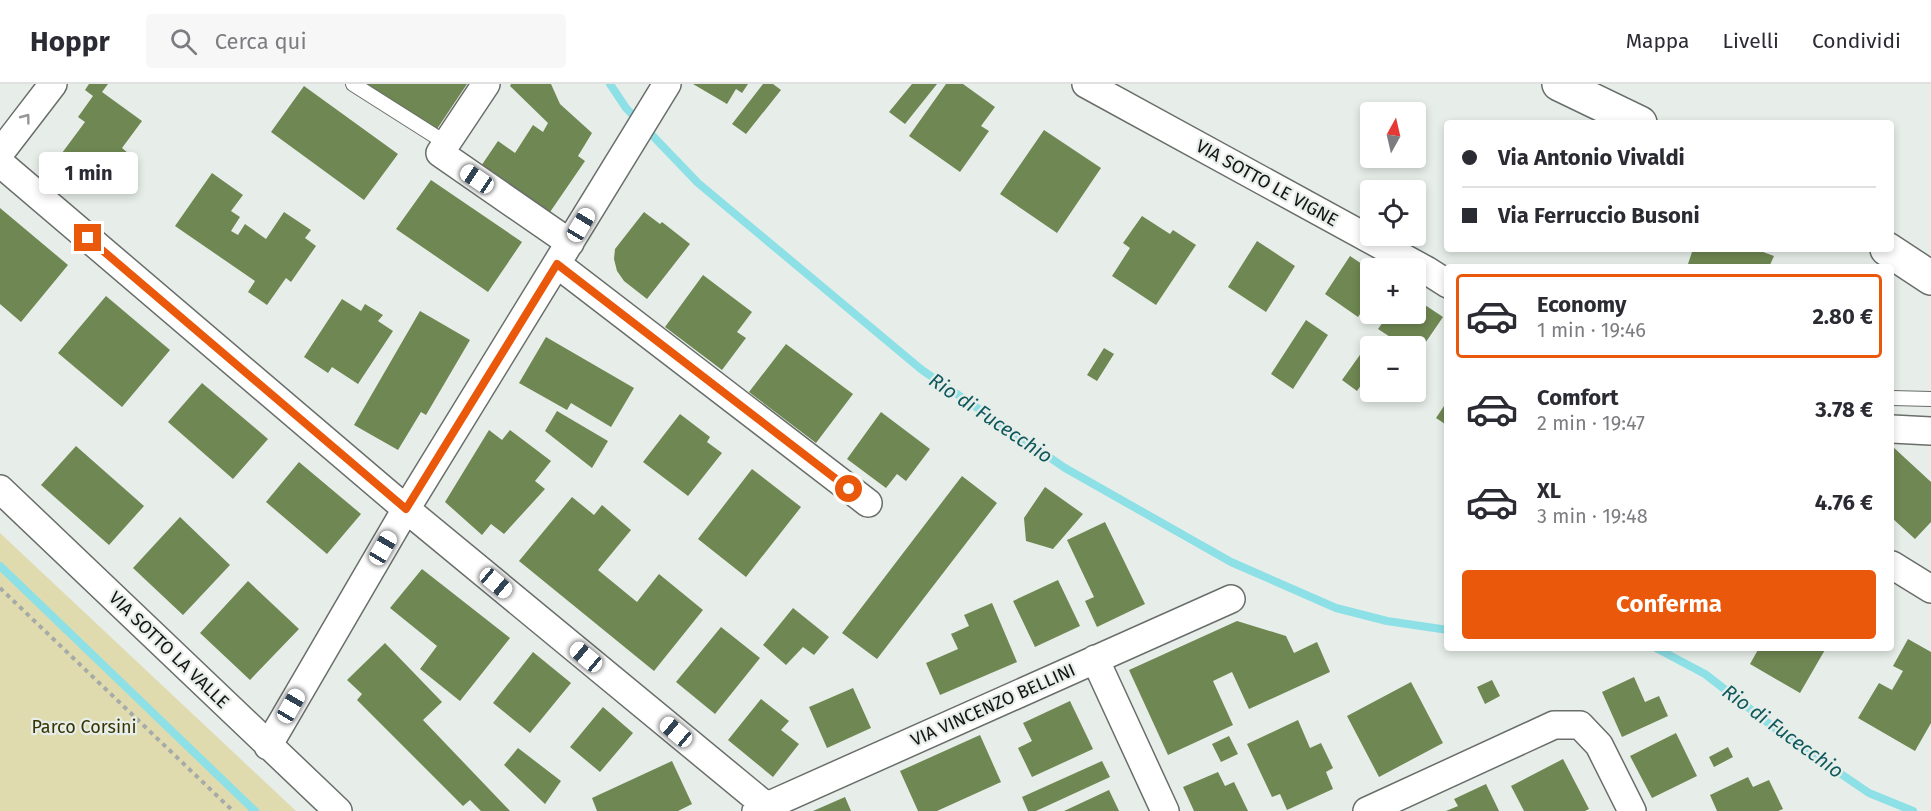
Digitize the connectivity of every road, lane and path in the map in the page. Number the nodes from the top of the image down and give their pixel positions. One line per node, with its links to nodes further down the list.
1 (53, 84): 9 (street, one-way to 1)
2 (353, 84): 8 (lane)
3 (486, 84): 8 (street)
4 (1086, 84): 14 (street, VIA SOTTO LE VIGNE)
5 (1559, 84): 7 (main road)
6 (659, 96): 12 (street)
7 (1634, 120)
8 (446, 143): 12 (street)
9 (0, 153)
10 (0, 163): 21 (street)
11 (1892, 252): 13 (main road)
12 (564, 253): 20 (street); 21 (street)
13 (1931, 278)
14 (1444, 282)
15 (1894, 398): 16 (lane)
16 (1931, 399)
17 (1894, 429): 18 (street)
18 (1931, 431)
19 (0, 489): 27 (street, VIA SOTTO LA VALLE)
20 (868, 503)
21 (406, 509): 27 (street); 28 (street)
22 (1894, 567): 24 (street)
23 (0, 588): 29 (path)
24 (1931, 590)
25 (1231, 599): 26 (street, VIA VINCENZO BELLINI)
26 (1095, 659): 28 (street, VIA VINCENZO BELLINI); 31 (street)
27 (268, 746): 30 (street, VIA SOTTO LA VALLE)
28 (763, 809)
29 (233, 811)
30 (339, 811)
31 (1165, 811)
32 (1367, 811): 33 (street)
33 (1632, 811)

